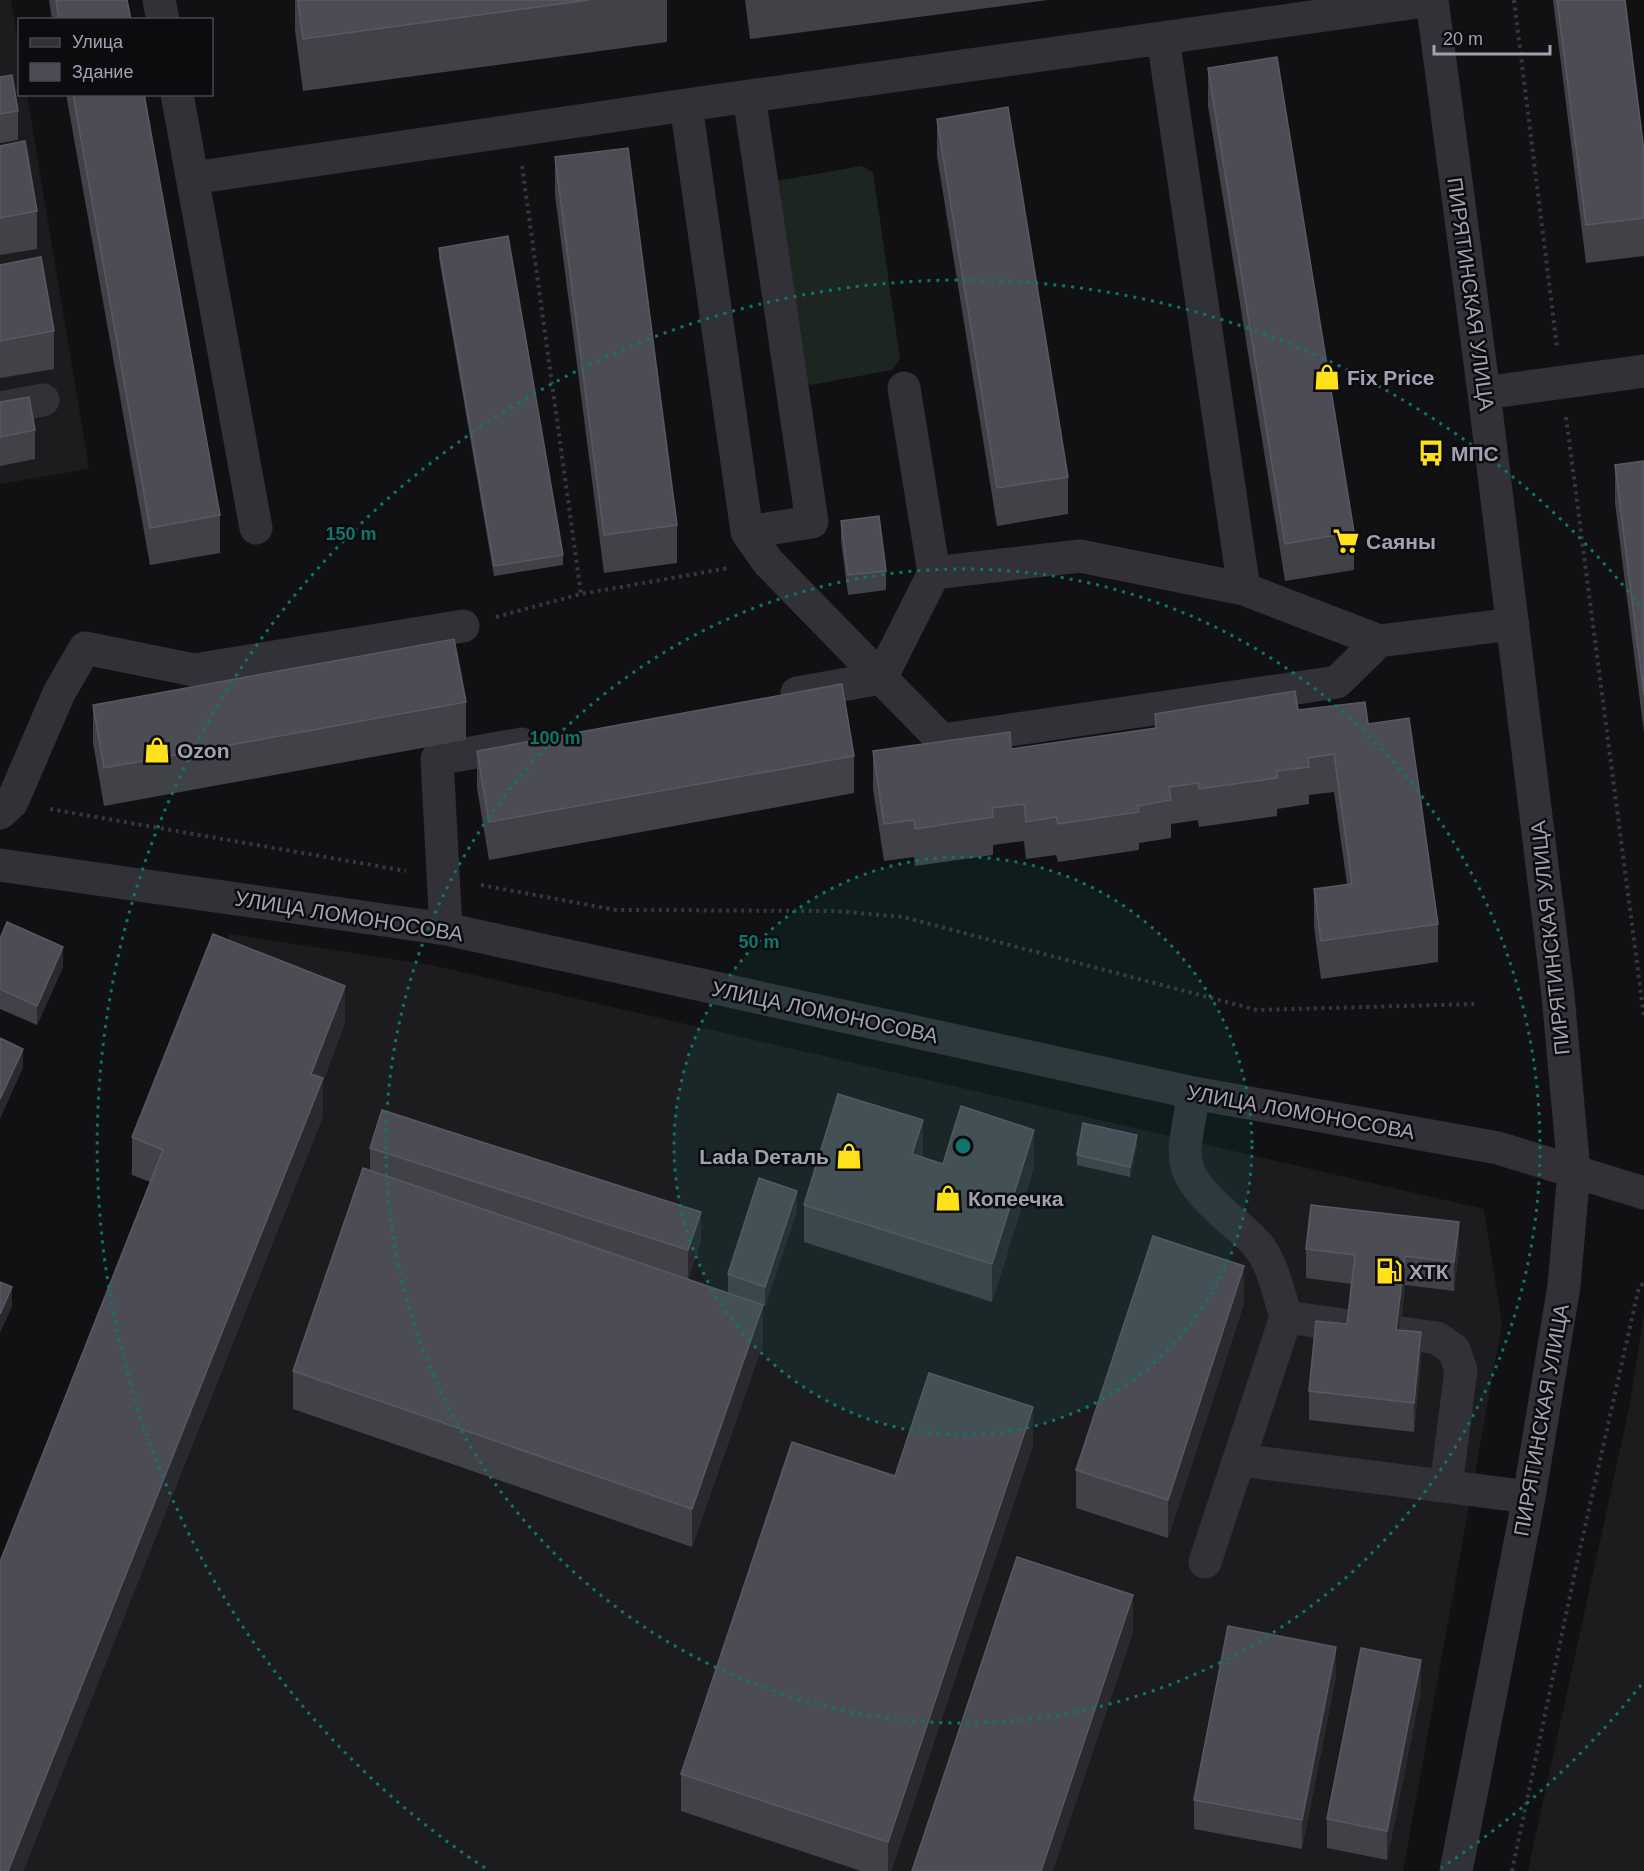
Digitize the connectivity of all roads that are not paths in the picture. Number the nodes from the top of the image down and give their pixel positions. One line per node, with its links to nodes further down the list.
1 (159, 0): 3 (street)
2 (1432, 0): 4 (street); 11 (street, ПИРЯТИНСКАЯ УЛИЦА)
3 (163, 18)
4 (1163, 38): 6 (street); 17 (street)
5 (177, 96): 8 (street)
6 (749, 96): 7 (street); 15 (street)
7 (686, 105): 8 (street); 15 (street)
8 (192, 178): 14 (street)
9 (1644, 371): 11 (street)
10 (904, 388): 16 (street)
11 (1484, 393): 18 (street, ПИРЯТИНСКАЯ УЛИЦА)
12 (43, 400): 13 (street)
13 (0, 408)
14 (256, 528)
15 (747, 532): 21 (street)
16 (934, 573): 17 (street); 21 (street)
17 (1244, 589): 20 (street)
18 (1513, 624): 20 (street); 28 (street, ПИРЯТИНСКАЯ УЛИЦА)
19 (463, 626): 24 (street)
20 (1379, 641): 21 (street)
21 (881, 678): 22 (street)
22 (764, 699)
23 (554, 738): 26 (street)
24 (6, 808)
25 (0, 865): 26 (street, УЛИЦА ЛОМОНОСОВА)
26 (446, 928): 27 (street, УЛИЦА ЛОМОНОСОВА)
27 (1194, 1093): 28 (street, УЛИЦА ЛОМОНОСОВА); 30 (street)
28 (1574, 1171): 29 (street, УЛИЦА ЛОМОНОСОВА); 33 (street, ПИРЯТИНСКАЯ УЛИЦА)
29 (1644, 1192)
30 (1286, 1317): 31 (street); 32 (street)
31 (1239, 1460): 32 (street); 34 (street)
32 (1446, 1486): 33 (street)
33 (1529, 1497): 35 (street, ПИРЯТИНСКАЯ УЛИЦА)
34 (1205, 1562)
35 (1456, 1871)

